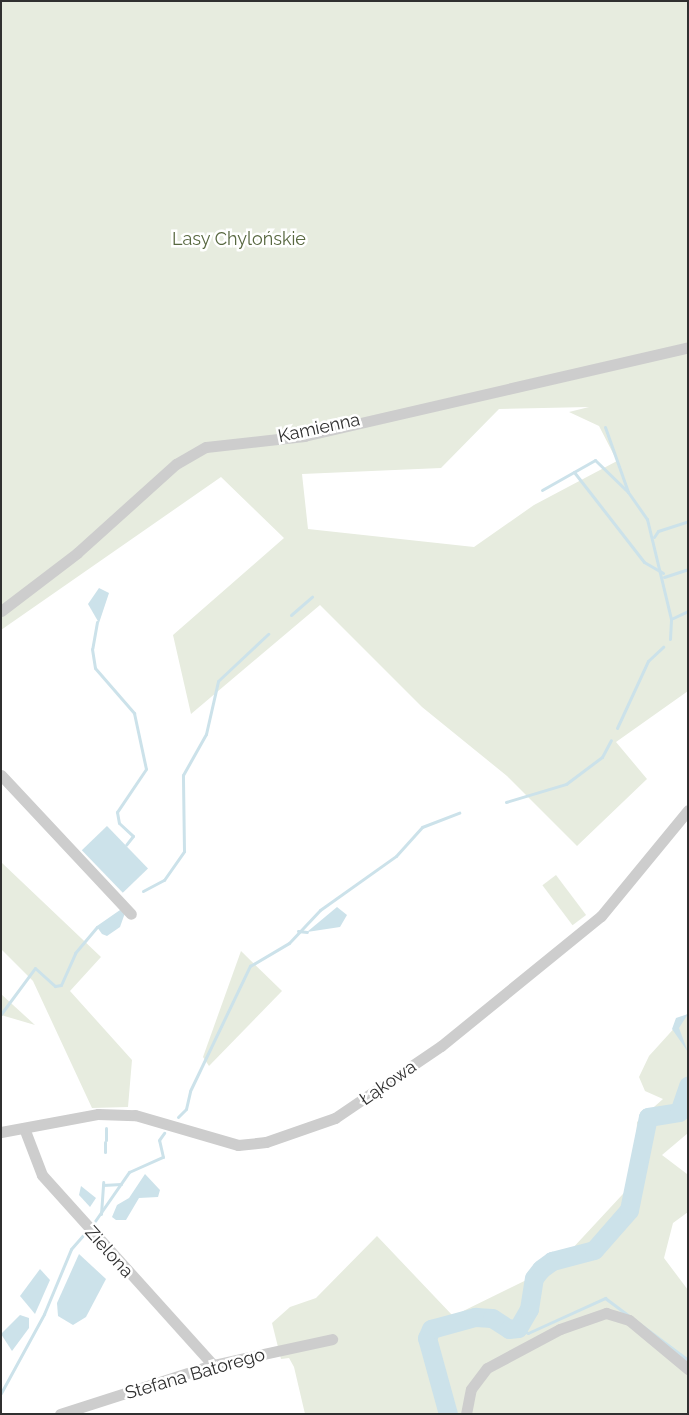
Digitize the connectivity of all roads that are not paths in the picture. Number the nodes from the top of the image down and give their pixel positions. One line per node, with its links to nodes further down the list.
1 (688, 347): 2 (street, Kamienna)
2 (1, 612)
3 (1, 775): 5 (street)
4 (688, 810): 6 (street, Łąkowa)
5 (131, 914)
6 (24, 1128): 7 (street, Łąkowa); 9 (street, Zielona)
7 (1, 1132)
8 (332, 1339): 9 (street, Stefana Batorego)
9 (213, 1365): 11 (street, Stefana Batorego)
10 (688, 1369): 12 (street)
11 (60, 1414)
12 (466, 1414)

